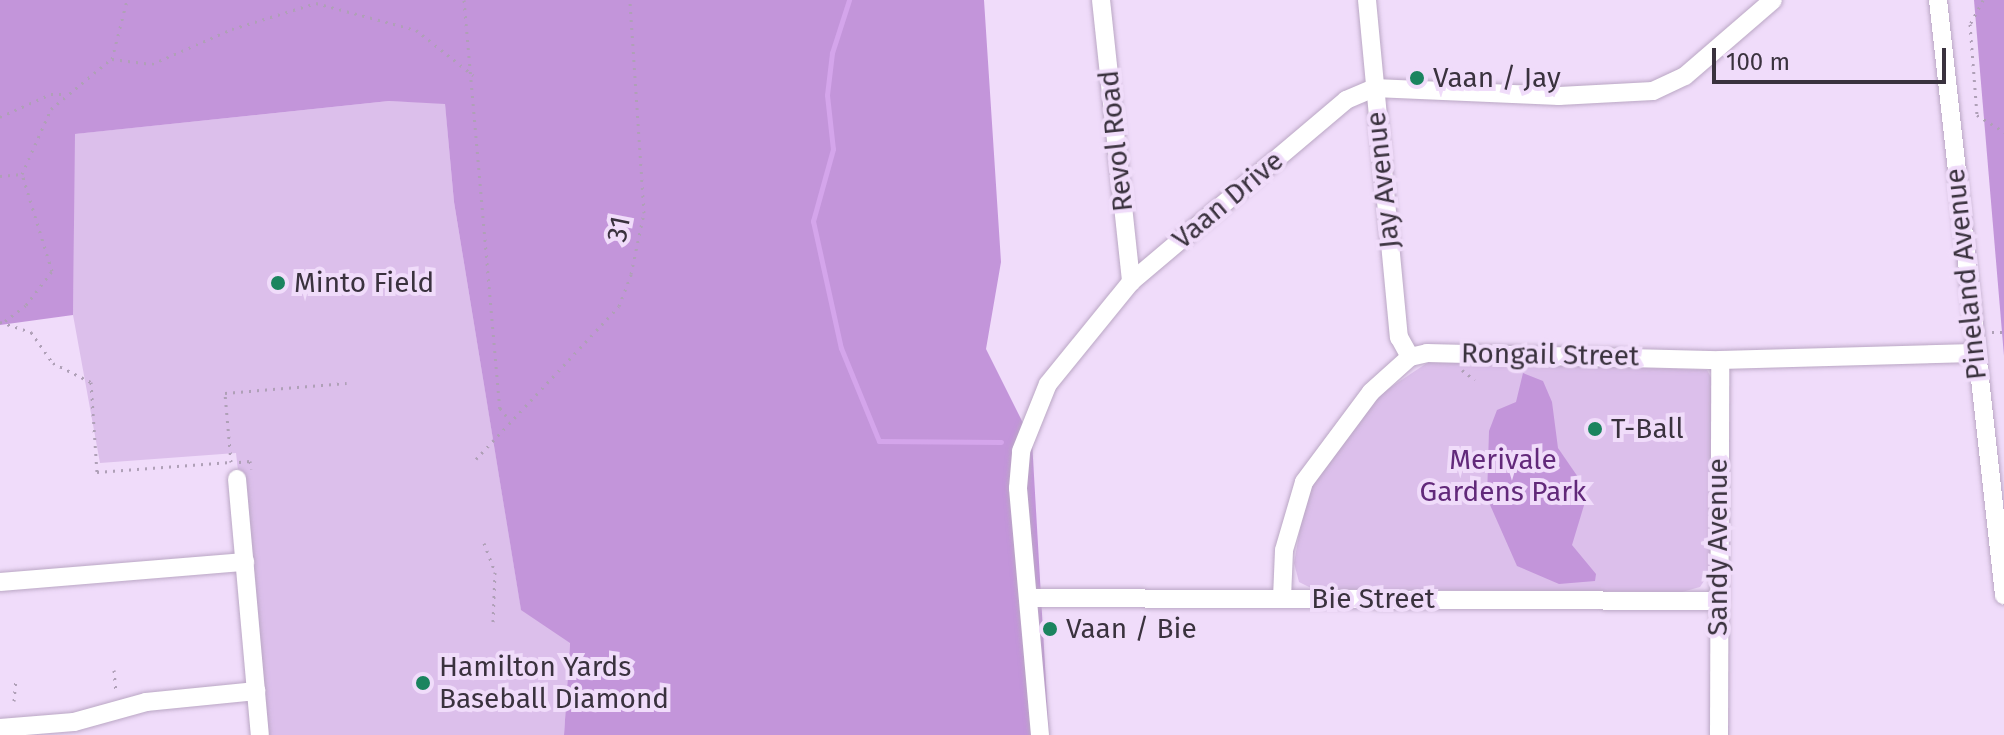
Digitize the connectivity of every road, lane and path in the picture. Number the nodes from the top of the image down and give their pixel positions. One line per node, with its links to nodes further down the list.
1 (127, 0): 9 (path)
2 (464, 0): 10 (path)
3 (630, 0): 23 (path, 31)
4 (1101, 0): 17 (street, Revol Road)
5 (1367, 0): 11 (street, Jay Avenue)
6 (1773, 0): 11 (street, Vaan Drive)
7 (1938, 0): 19 (street, Pineland Avenue)
8 (1983, 0): 14 (path)
9 (112, 59): 10 (path); 12 (path)
10 (473, 75): 23 (path)
11 (1374, 88): 17 (street, Vaan Drive); 20 (street, Jay Avenue)
12 (70, 94): 13 (path); 15 (path)
13 (0, 117)
14 (2004, 132)
15 (22, 174): 16 (path); 18 (path)
16 (0, 176)
17 (1131, 282): 31 (street, Vaan Drive)
18 (3, 322): 25 (path)
19 (1974, 353): 21 (street, Rongail Street); 30 (street, Pineland Avenue)
20 (1410, 357): 21 (street, Rongail Street); 32 (street)
21 (1720, 360): 33 (street, Sandy Avenue)
22 (347, 383): 26 (path)
23 (510, 421): 24 (path, 31)
24 (476, 459)
25 (220, 463)
26 (234, 471): 28 (street)
27 (484, 543): 34 (path)
28 (245, 562): 29 (street); 37 (street)
29 (0, 582)
30 (2004, 595)
31 (1029, 598): 32 (street, Bie Street); 43 (street, Vaan Drive)
32 (1282, 598): 33 (street, Bie Street)
33 (1717, 601): 44 (street, Sandy Avenue)
34 (493, 622)
35 (114, 670): 38 (path)
36 (16, 678): 39 (path)
37 (256, 691): 40 (street); 42 (street)
38 (116, 693)
39 (14, 701)
40 (83, 727): 41 (street)
41 (0, 728)
42 (260, 735)
43 (1040, 735)
44 (1719, 735)

